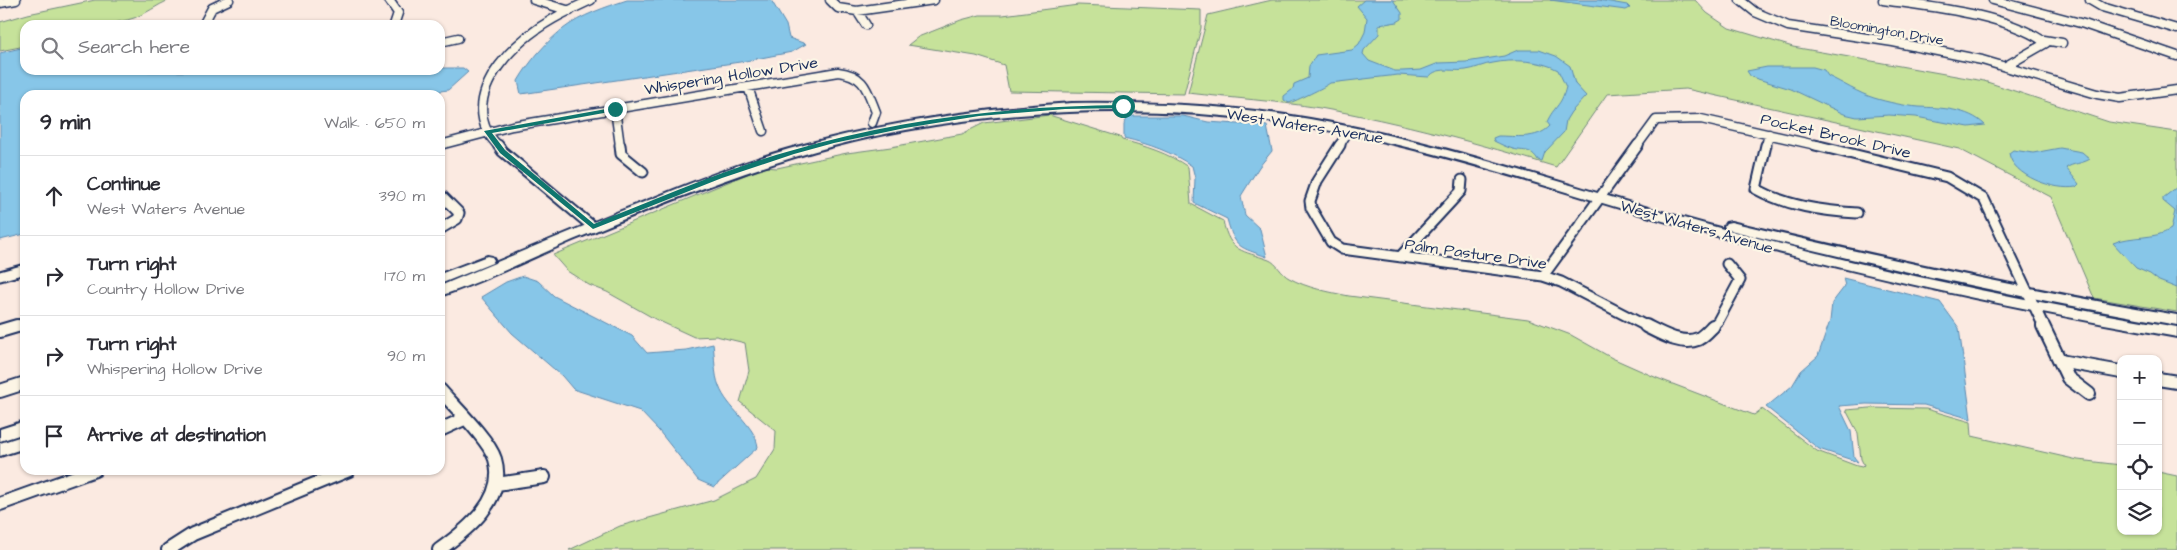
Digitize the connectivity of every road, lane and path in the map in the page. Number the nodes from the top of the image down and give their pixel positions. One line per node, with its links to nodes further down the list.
1 (16, 0): 12 (street)
2 (229, 0): 15 (street)
3 (389, 0): 16 (street)
4 (534, 0): 13 (street)
5 (591, 0): 13 (street)
6 (830, 0): 14 (street)
7 (934, 0): 14 (street)
8 (1740, 0): 24 (street, Bloomington Drive)
9 (1883, 0): 20 (street, Bloomington Drive)
10 (1993, 0): 23 (street)
11 (2090, 0): 18 (street)
12 (0, 4)
13 (570, 10): 30 (street)
14 (857, 11): 17 (street)
15 (205, 20)
16 (396, 20)
17 (866, 25)
18 (2177, 29)
19 (458, 38): 21 (street)
20 (2044, 40): 22 (street, Bloomington Drive); 24 (street)
21 (445, 41)
22 (2062, 43)
23 (2177, 56)
24 (2006, 66): 26 (street, Bloomington Drive)
25 (748, 87): 27 (street, Whispering Hollow Drive); 28 (street, Whispering Hollow Drive); 31 (street)
26 (2175, 92)
27 (615, 109): 30 (street, Whispering Hollow Drive); 34 (street)
28 (874, 117): 36 (street, West Waters Avenue); 39 (street, West Waters Avenue)
29 (1349, 130): 36 (street, West Waters Avenue); 39 (street, West Waters Avenue); 41 (street, Palm Pasture Drive)
30 (487, 131): 33 (street, Whispering Hollow Drive); 39 (street)
31 (763, 131)
32 (1769, 134): 36 (street, Pocket Brook Drive); 38 (street); 48 (street, Pocket Brook Drive)
33 (445, 144)
34 (643, 172)
35 (1462, 180): 41 (street)
36 (1604, 195): 45 (street); 48 (street, West Waters Avenue)
37 (445, 199): 40 (street)
38 (1857, 213)
39 (589, 223): 46 (street, West Waters Avenue); 47 (street, West Waters Avenue)
40 (445, 226)
41 (1400, 257): 45 (street, Palm Pasture Drive)
42 (1727, 264): 45 (street, Palm Pasture Drive)
43 (20, 270): 44 (street)
44 (0, 276)
45 (1543, 276)
46 (445, 277)
47 (445, 289)
48 (2032, 300): 49 (street, West Waters Avenue); 52 (street, West Waters Avenue); 53 (street, Pocket Brook Drive)
49 (2177, 320)
50 (20, 325): 51 (street)
51 (0, 331)
52 (2177, 332)
53 (2060, 361): 54 (street); 59 (street, Pocket Brook Drive)
54 (2117, 371)
55 (2162, 380): 56 (street)
56 (2177, 382)
57 (20, 385): 58 (street)
58 (0, 391)
59 (2090, 394)
60 (445, 396): 61 (street)
61 (464, 419): 62 (street); 70 (street)
62 (445, 428)
63 (20, 429): 64 (street)
64 (0, 436)
65 (20, 443): 66 (street)
66 (0, 450)
67 (81, 475): 71 (street)
68 (337, 475): 72 (street)
69 (544, 477): 70 (street)
70 (497, 484): 73 (street)
71 (0, 504)
72 (168, 550)
73 (439, 550)

